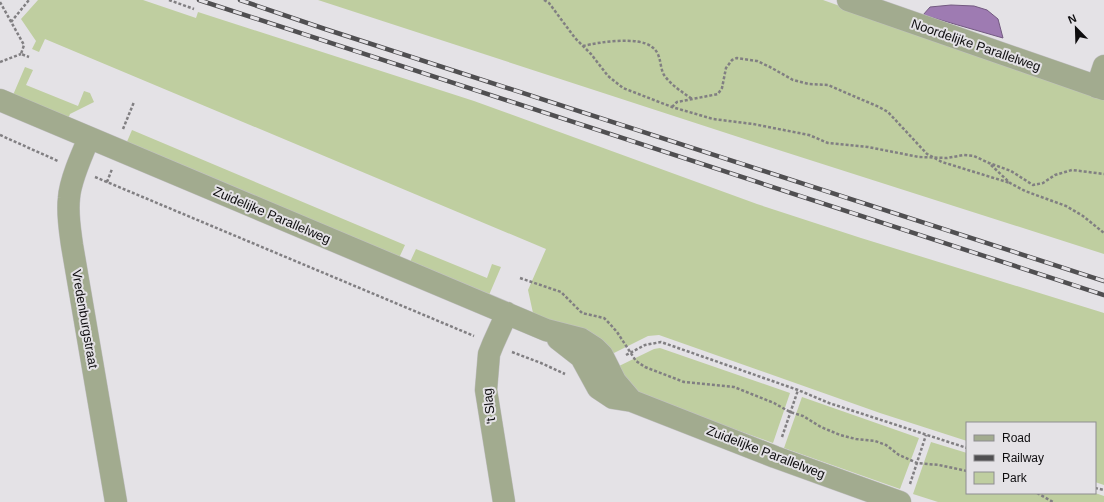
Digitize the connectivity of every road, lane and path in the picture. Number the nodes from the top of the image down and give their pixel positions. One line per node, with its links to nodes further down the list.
1 (30, 0): 8 (path)
2 (169, 0): 7 (path)
3 (544, 0): 9 (path)
4 (848, 0): 6 (street, Noordelijke Parallelweg)
5 (0, 2): 8 (path)
6 (887, 7): 14 (street, Noordelijke Parallelweg)
7 (194, 9)
8 (11, 22): 10 (path)
9 (583, 46): 15 (path); 17 (path)
10 (21, 54): 11 (path); 12 (path)
11 (29, 57)
12 (0, 62)
13 (1104, 66): 14 (street)
14 (1101, 88)
15 (692, 99): 17 (path); 19 (path)
16 (0, 100): 18 (street, Zuidelijke Parallelweg)
17 (672, 106): 19 (path)
18 (88, 138): 25 (street, Zuidelijke Parallelweg); 34 (street, Vredenburgstraat)
19 (934, 158): 20 (path); 22 (path)
20 (989, 163): 21 (path); 22 (path)
21 (1104, 174)
22 (1010, 183): 23 (path)
23 (1103, 231)
24 (520, 278): 27 (path)
25 (507, 313): 29 (street, Zuidelijke Parallelweg); 35 (street, 't Slag)
26 (798, 390): 27 (path)
27 (790, 412): 29 (path); 30 (path)
28 (926, 435): 30 (path)
29 (775, 457): 33 (street, Zuidelijke Parallelweg)
30 (917, 463): 31 (path); 33 (path)
31 (966, 471)
32 (1039, 494): 36 (path)
33 (904, 496)
34 (116, 502)
35 (504, 502)
36 (1053, 502)

